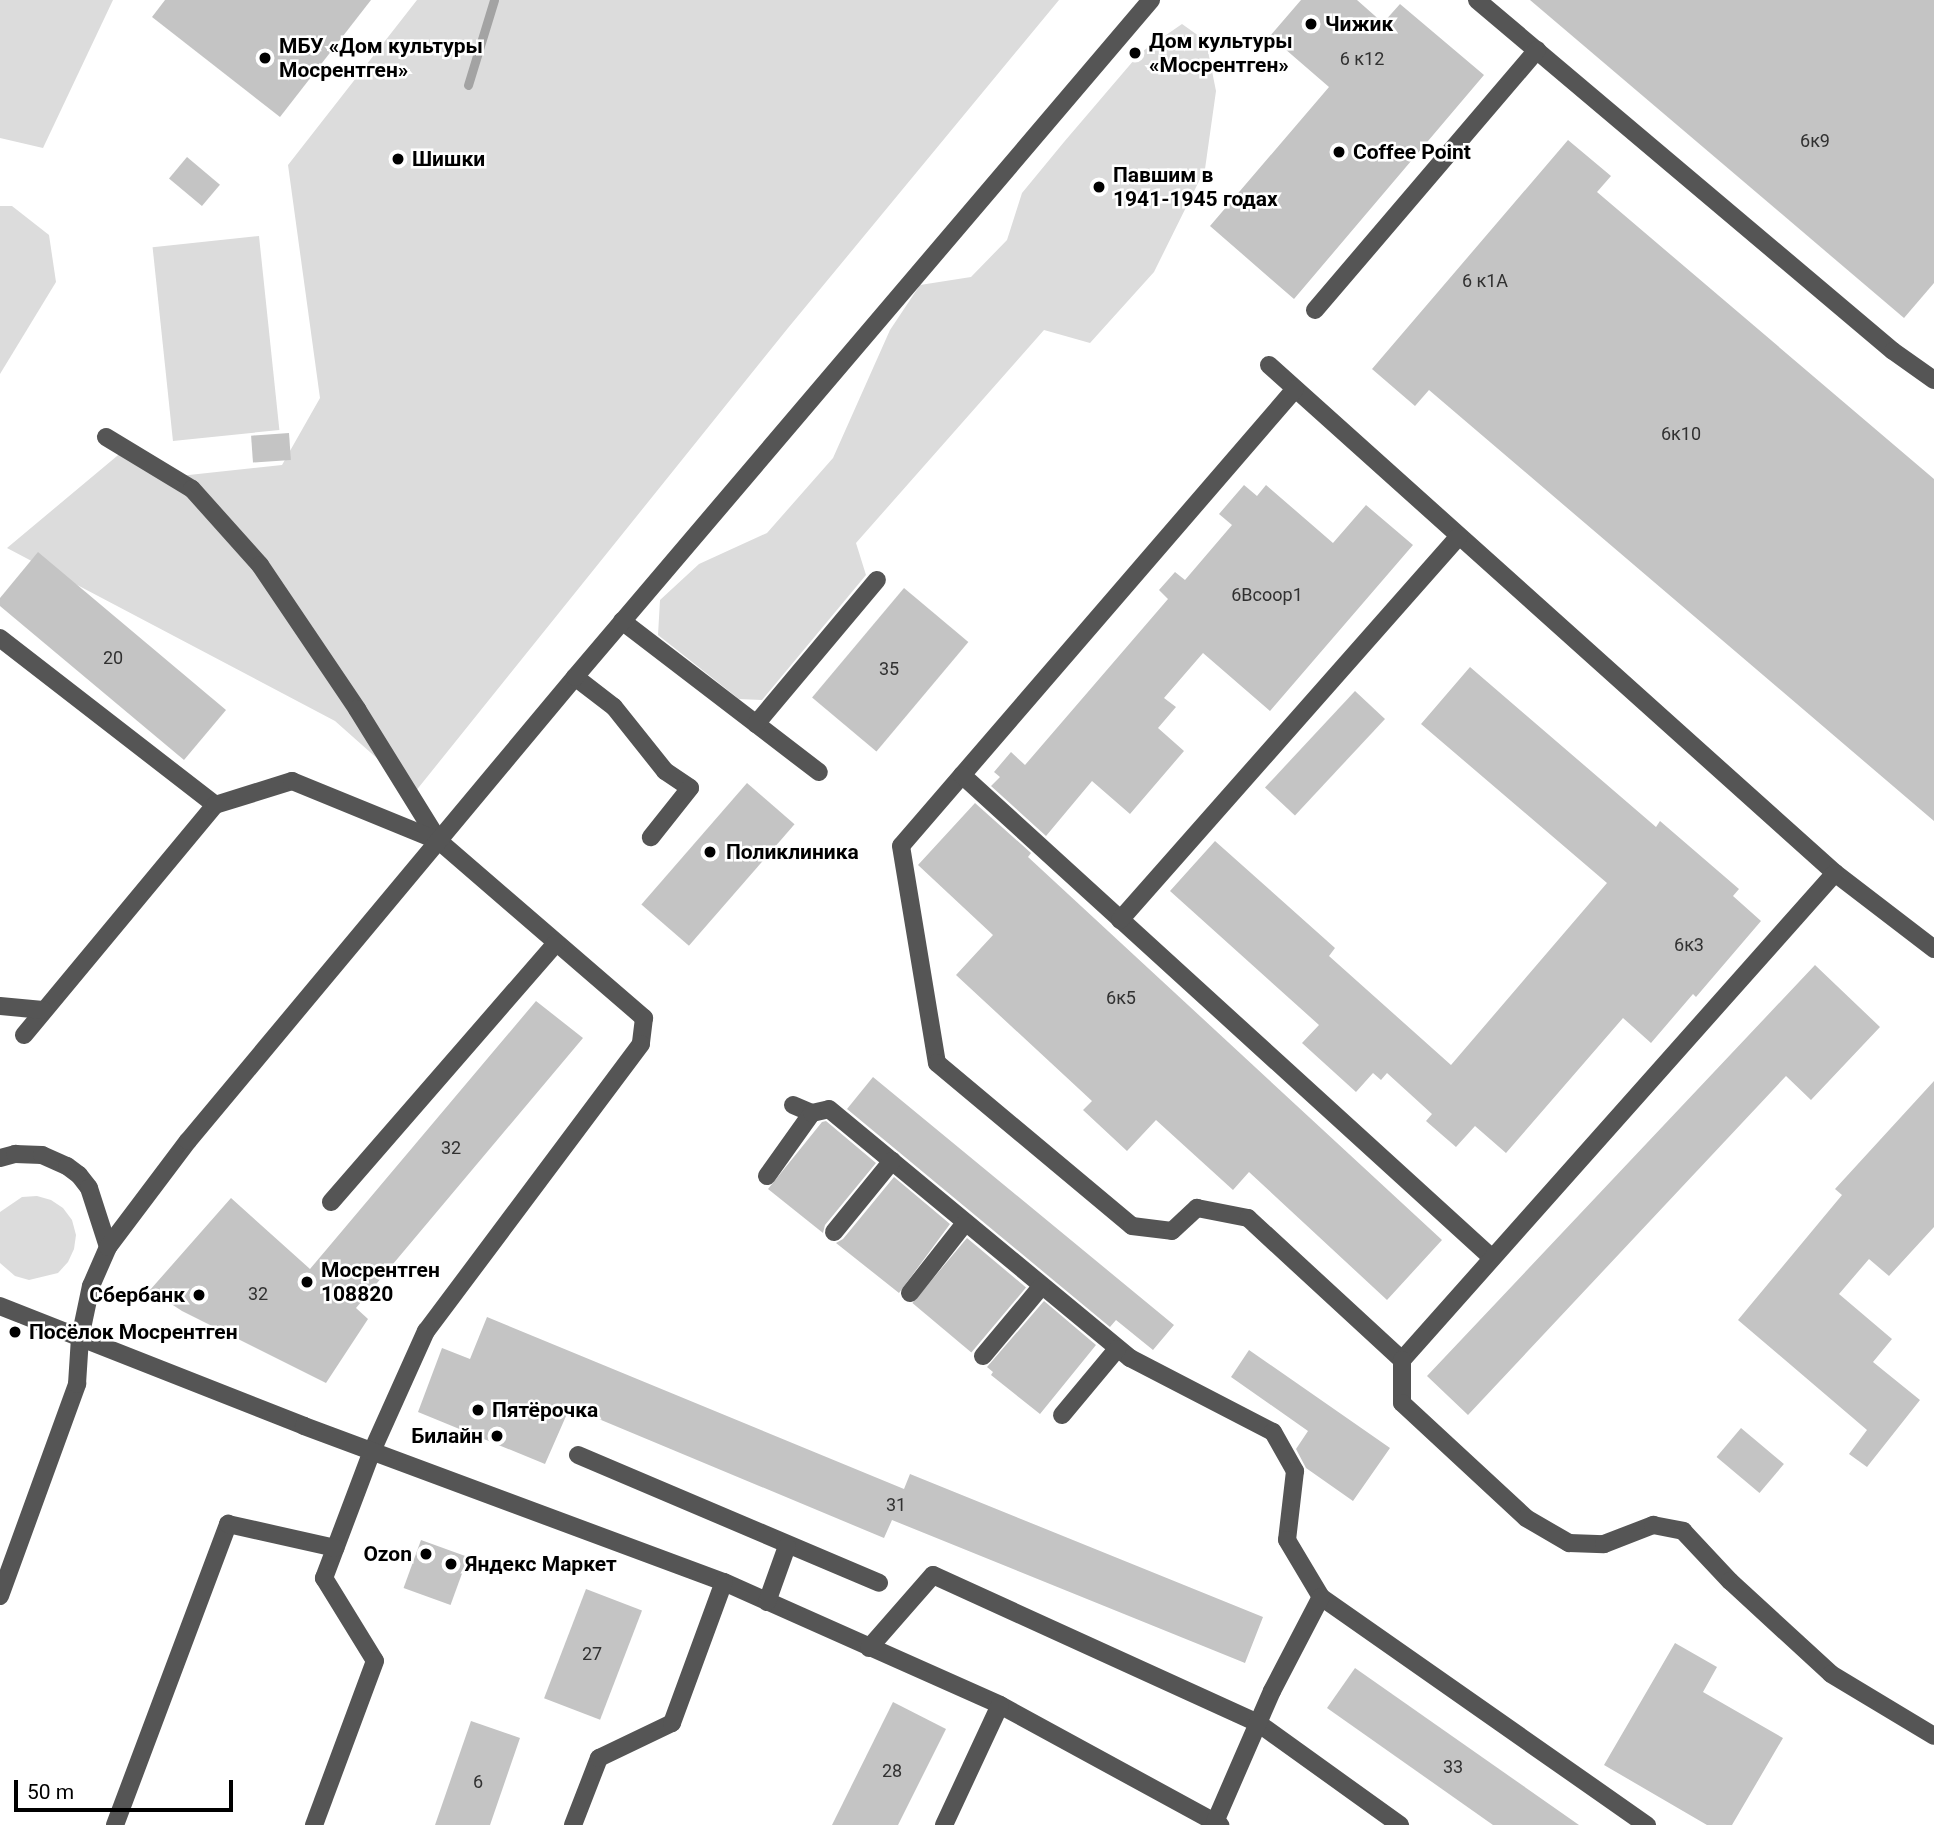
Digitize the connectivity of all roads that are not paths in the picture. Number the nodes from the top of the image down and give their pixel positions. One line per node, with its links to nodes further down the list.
1 (1151, 0): 11 (street)
2 (1477, 0): 3 (street)
3 (1537, 50): 4 (street); 6 (street)
4 (1315, 310)
5 (1269, 365): 7 (street)
6 (1934, 380)
7 (1296, 389): 9 (street); 16 (street)
8 (106, 437): 19 (street)
9 (1459, 536): 20 (street); 21 (street)
10 (877, 580): 14 (street)
11 (622, 621): 13 (street); 14 (street)
12 (0, 638): 17 (street)
13 (575, 677): 18 (street); 19 (street)
14 (756, 724): 15 (street)
15 (819, 772)
16 (962, 775): 21 (street); 43 (street)
17 (215, 805): 19 (street); 25 (street)
18 (651, 837)
19 (439, 841): 22 (street); 35 (street)
20 (1836, 873): 23 (street); 36 (street)
21 (1120, 920): 36 (street)
22 (556, 943): 32 (street); 45 (street)
23 (1934, 949)
24 (0, 1006): 25 (street)
25 (43, 1010): 26 (street)
26 (24, 1035)
27 (793, 1105): 28 (street)
28 (811, 1113): 30 (street); 31 (street)
29 (1, 1153): 35 (street)
30 (892, 1161): 33 (street); 34 (street)
31 (767, 1176)
32 (331, 1202)
33 (965, 1223): 37 (street); 38 (street)
34 (834, 1231)
35 (108, 1247): 40 (street)
36 (1492, 1258): 43 (street)
37 (1041, 1287): 41 (street); 42 (street)
38 (910, 1293)
39 (0, 1306): 40 (street)
40 (80, 1338): 45 (street); 51 (street)
41 (1117, 1349): 44 (street); 52 (street)
42 (983, 1356)
43 (1402, 1360): 57 (street)
44 (1062, 1415)
45 (372, 1451): 48 (street); 49 (street)
46 (578, 1455): 47 (street)
47 (787, 1546): 50 (street); 53 (street)
48 (335, 1548): 59 (street); 60 (street)
49 (723, 1583): 53 (street); 61 (street)
50 (879, 1583)
51 (0, 1596)
52 (1321, 1597): 56 (street); 64 (street)
53 (767, 1602): 54 (street)
54 (869, 1648): 55 (street); 56 (street)
55 (1000, 1705): 58 (street); 62 (street)
56 (1258, 1723): 58 (street); 63 (street)
57 (1934, 1736)
58 (1218, 1824)
59 (115, 1825)
60 (314, 1825)
61 (573, 1825)
62 (944, 1825)
63 (1400, 1825)
64 (1647, 1825)

